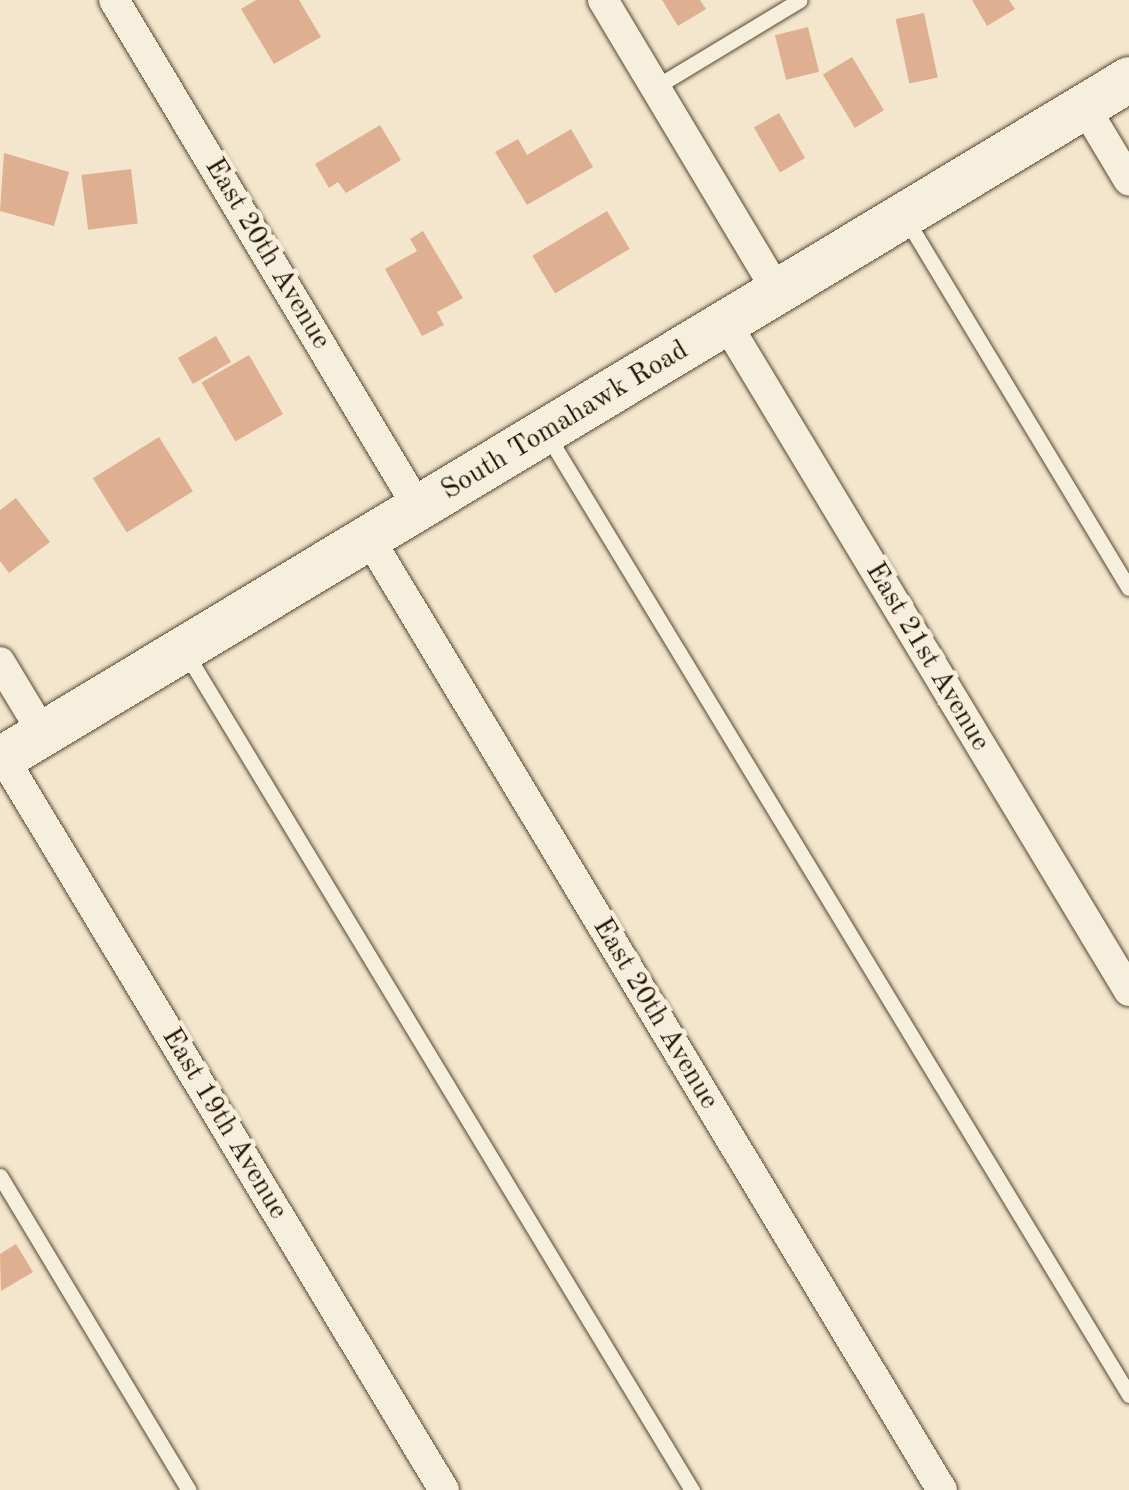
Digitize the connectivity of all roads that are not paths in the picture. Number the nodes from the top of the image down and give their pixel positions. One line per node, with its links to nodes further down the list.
1 (114, 0): 12 (street, East 20th Avenue)
2 (603, 0): 5 (street)
3 (800, 0): 5 (lane)
4 (1129, 79): 6 (main road, South Tomahawk Road)
5 (654, 88): 9 (street)
6 (1084, 106): 7 (street); 8 (main road, South Tomahawk Road)
7 (1129, 181)
8 (904, 215): 9 (main road, South Tomahawk Road); 14 (lane)
9 (778, 292): 10 (main road, South Tomahawk Road)
10 (726, 324): 11 (main road, South Tomahawk Road); 19 (street, East 21st Avenue)
11 (546, 433): 12 (main road, South Tomahawk Road); 21 (lane)
12 (419, 509): 13 (main road, South Tomahawk Road)
13 (368, 538): 15 (main road, South Tomahawk Road); 25 (street, East 20th Avenue)
14 (1129, 588)
15 (184, 650): 17 (main road, South Tomahawk Road); 24 (lane)
16 (0, 662): 17 (street)
17 (44, 735): 18 (main road, South Tomahawk Road)
18 (2, 758): 23 (street, East 19th Avenue)
19 (1129, 992)
20 (0, 1176): 22 (lane)
21 (1129, 1396)
22 (189, 1490)
23 (444, 1490)
24 (692, 1490)
25 (942, 1490)

